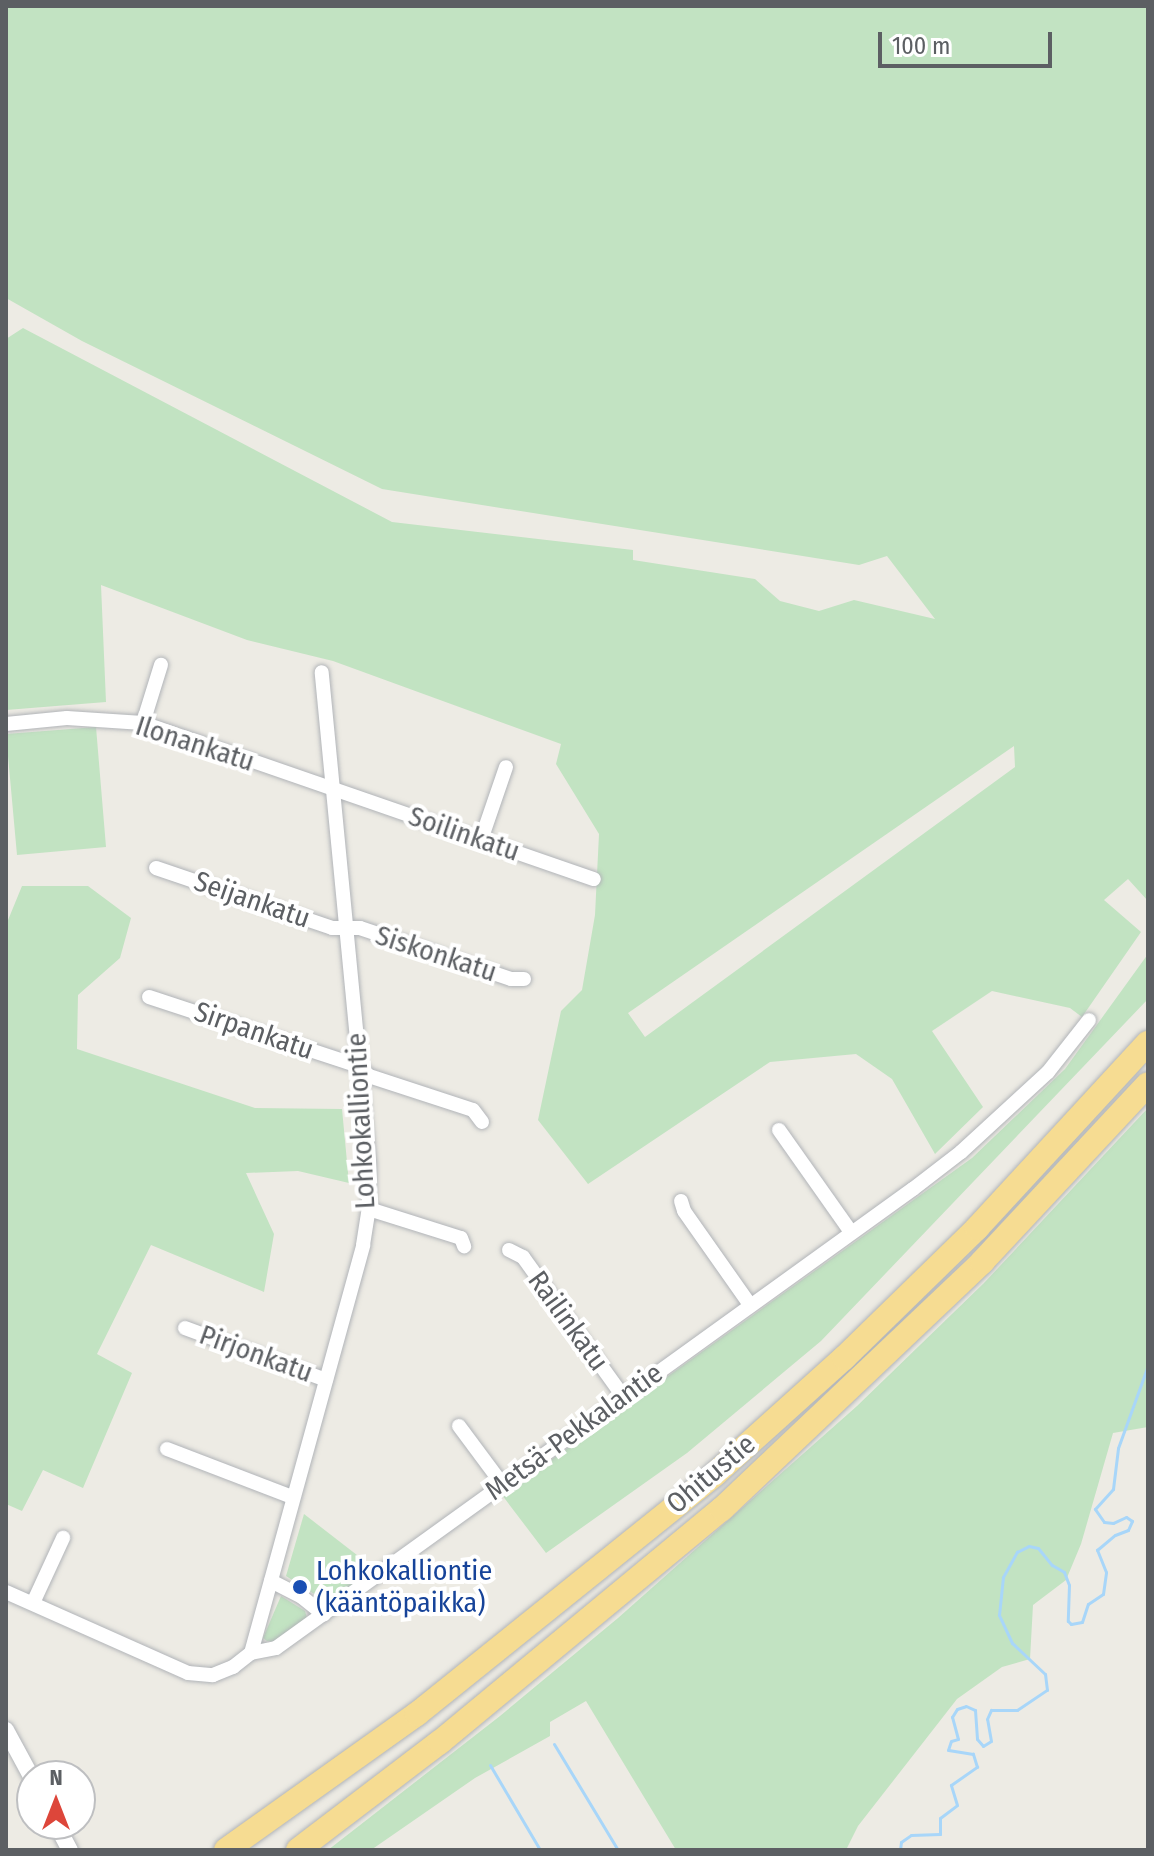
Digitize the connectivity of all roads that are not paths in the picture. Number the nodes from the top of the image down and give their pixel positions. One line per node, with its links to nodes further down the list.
1 (161, 665): 3 (street)
2 (322, 672): 6 (street, Lohkokalliontie)
3 (143, 723): 4 (street, Ilonankatu); 6 (street, Ilonankatu)
4 (6, 724)
5 (506, 767): 7 (street)
6 (333, 789): 7 (street, Soilinkatu); 10 (street, Lohkokalliontie)
7 (481, 840): 9 (street, Soilinkatu)
8 (156, 868): 10 (street, Seijankatu)
9 (594, 879)
10 (348, 928): 11 (street, Siskonkatu); 15 (street, Lohkokalliontie)
11 (524, 979)
12 (149, 997): 15 (street, Sirpankatu)
13 (1089, 1020): 21 (street, Metsä-Pekkalantie)
14 (1148, 1043): 40 (highway, Ohitustie)
15 (359, 1066): 17 (street, Sirpankatu); 20 (street, Lohkokalliontie)
16 (1148, 1084): 41 (highway, Ohitustie)
17 (482, 1122)
18 (779, 1130): 21 (street)
19 (681, 1201): 24 (street)
20 (369, 1209): 22 (street); 26 (street, Lohkokalliontie)
21 (851, 1232): 24 (street, Metsä-Pekkalantie)
22 (464, 1246)
23 (509, 1250): 27 (street, Railinkatu)
24 (750, 1305): 27 (street, Metsä-Pekkalantie)
25 (185, 1328): 26 (street, Pirjonkatu)
26 (326, 1380): 31 (street, Lohkokalliontie)
27 (623, 1396): 30 (street, Metsä-Pekkalantie)
28 (459, 1426): 30 (street)
29 (167, 1449): 31 (street)
30 (502, 1484): 36 (street, Metsä-Pekkalantie)
31 (292, 1497): 33 (street, Lohkokalliontie)
32 (63, 1538): 35 (street)
33 (271, 1581): 36 (street); 37 (street, Lohkokalliontie)
34 (6, 1592): 35 (street, Metsä-Pekkalantie)
35 (33, 1603): 37 (street, Metsä-Pekkalantie)
36 (324, 1615): 37 (street, Metsä-Pekkalantie)
37 (251, 1653)
38 (6, 1730): 39 (street)
39 (22, 1760)
40 (226, 1850)
41 (298, 1850)

